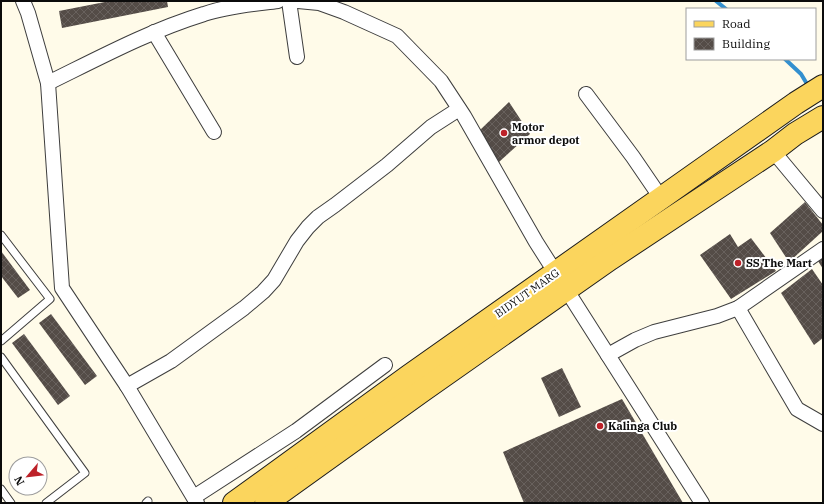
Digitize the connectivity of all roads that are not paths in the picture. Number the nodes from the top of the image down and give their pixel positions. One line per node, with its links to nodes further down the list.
1 (23, 1): 7 (street)
2 (278, 1): 5 (street)
3 (289, 1): 6 (street)
4 (298, 1): 10 (street)
5 (154, 32): 7 (street); 12 (street)
6 (297, 57)
7 (48, 83): 24 (street)
8 (823, 86): 14 (main road, BIDYUT MARG)
9 (586, 94): 14 (street)
10 (460, 109): 18 (street); 24 (street)
11 (823, 117): 13 (main road, BIDYUT MARG)
12 (214, 132)
13 (773, 151): 15 (street); 18 (main road, BIDYUT MARG)
14 (661, 198): 18 (main road, BIDYUT MARG)
15 (823, 211)
16 (1, 236): 20 (lane)
17 (823, 249): 19 (street)
18 (560, 281): 21 (street); 30 (main road, BIDYUT MARG); 31 (main road, BIDYUT MARG)
19 (738, 308): 21 (street); 25 (street)
20 (1, 341)
21 (608, 355): 32 (street)
22 (1, 358): 29 (lane)
23 (385, 364): 27 (street)
24 (127, 386): 27 (street)
25 (823, 424)
26 (1, 489): 28 (lane)
27 (195, 500)
28 (11, 503)
29 (46, 503)
30 (234, 503)
31 (266, 503)
32 (702, 503)

